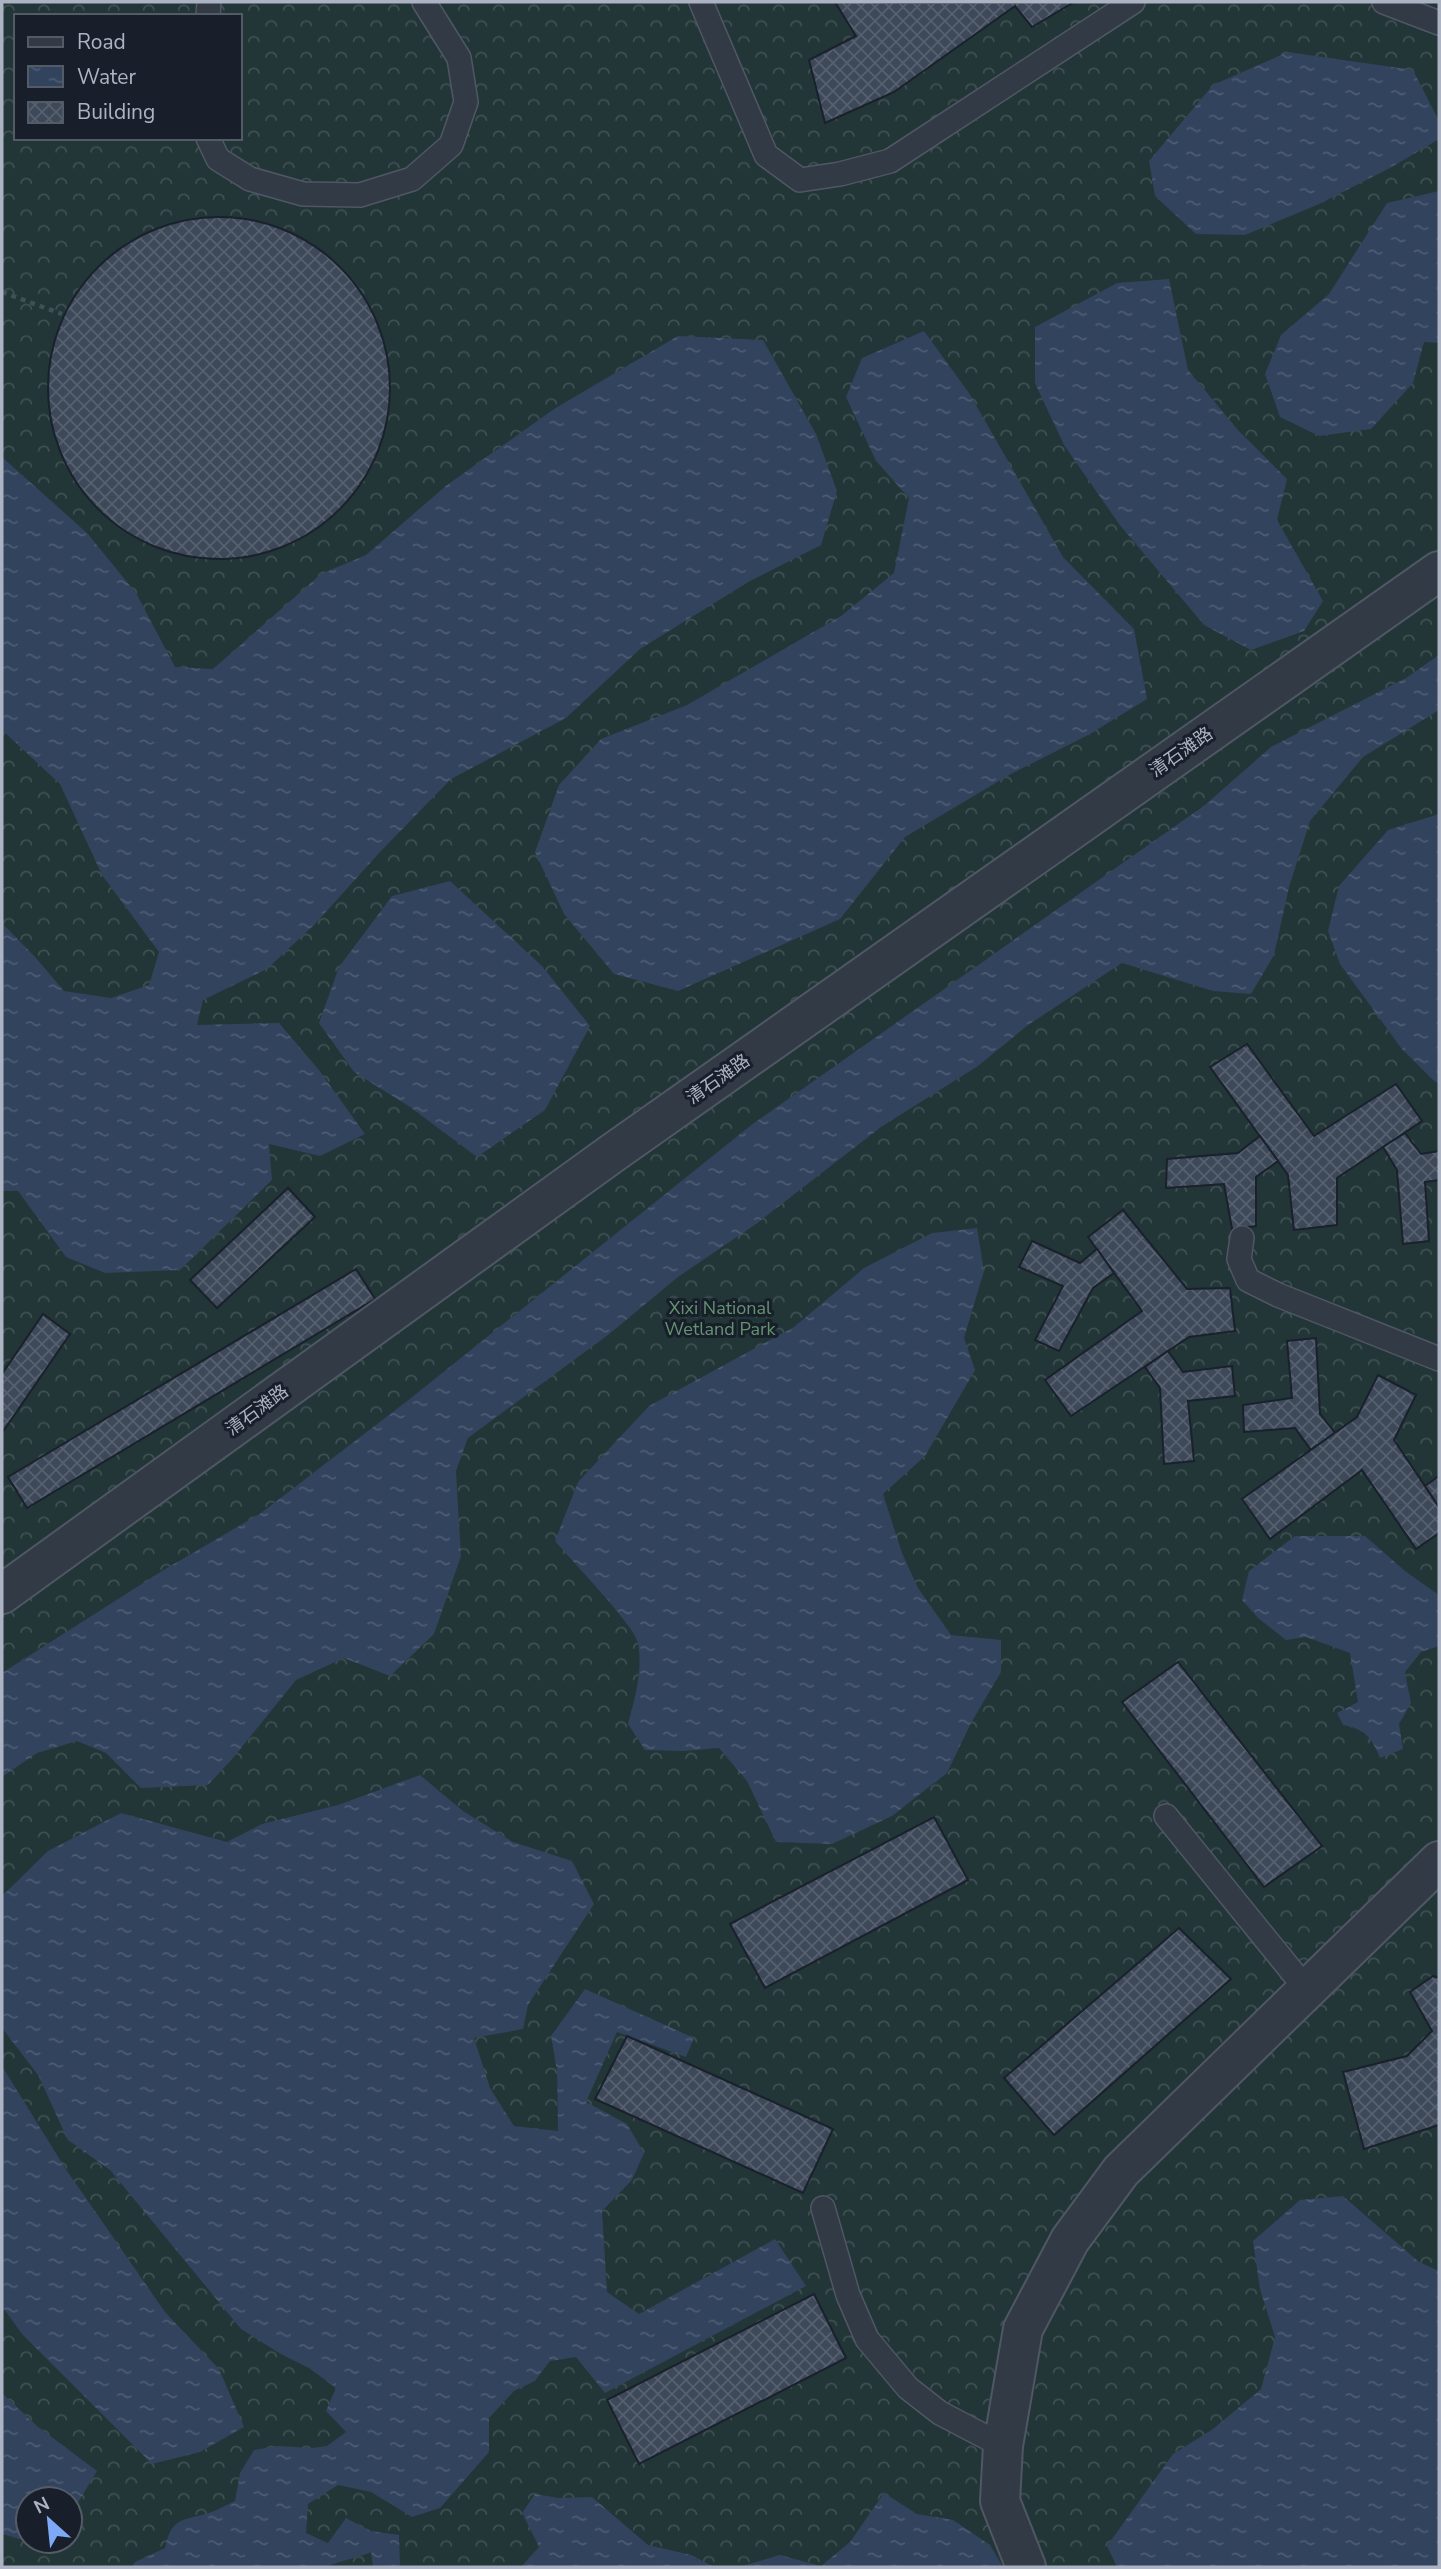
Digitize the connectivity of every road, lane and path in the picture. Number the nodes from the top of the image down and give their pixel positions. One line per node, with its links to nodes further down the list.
1 (424, 2): 6 (lane)
2 (701, 2): 3 (lane)
3 (1133, 2)
4 (1384, 2): 5 (lane)
5 (1439, 23)
6 (209, 140)
7 (2, 292): 8 (path)
8 (62, 314)
9 (1439, 570): 12 (street, 清石滩路)
10 (1242, 1238): 11 (lane)
11 (1439, 1359)
12 (2, 1594)
13 (1166, 1815): 15 (lane)
14 (1439, 1861): 15 (street)
15 (1307, 1990): 17 (street)
16 (823, 2208): 17 (lane)
17 (1003, 2446): 18 (street)
18 (1026, 2567)

